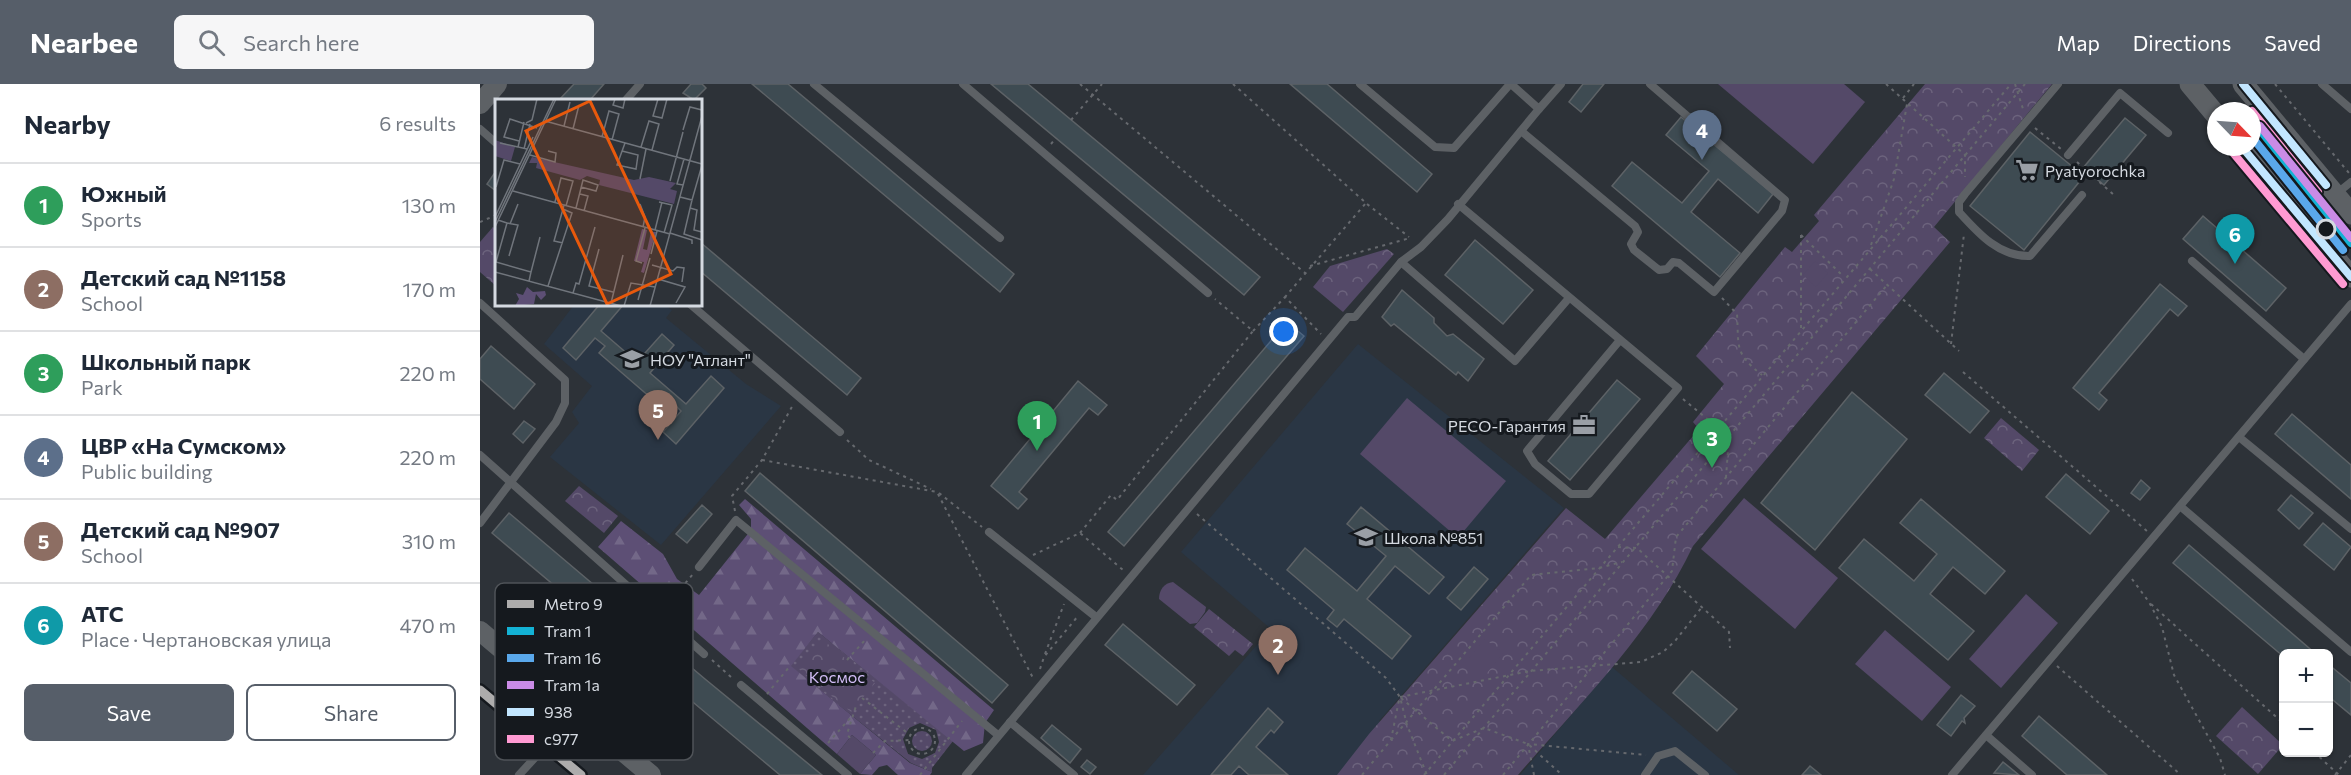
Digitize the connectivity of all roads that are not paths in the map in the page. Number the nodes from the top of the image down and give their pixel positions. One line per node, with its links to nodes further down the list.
1 (497, 84): 14 (street)
2 (640, 84): 13 (lane)
3 (814, 84): 28 (lane)
4 (963, 84): 32 (lane)
5 (1360, 84): 6 (lane)
6 (1511, 84): 16 (lane)
7 (1561, 84): 16 (lane)
8 (1650, 84): 19 (lane)
9 (2058, 84): 25 (lane)
10 (2190, 84): 15 (main road)
11 (2243, 84): 24 (main road)
12 (2322, 84): 17 (lane)
13 (627, 99)
14 (480, 104)
15 (2207, 105)
16 (1539, 109): 19 (lane)
17 (2351, 109)
18 (480, 129): 21 (lane)
19 (1521, 131): 26 (lane)
20 (2168, 133): 22 (lane)
21 (495, 142)
22 (2068, 155)
23 (2250, 156): 31 (main road)
24 (2343, 188): 27 (main road)
25 (2082, 195)
26 (1458, 204): 30 (lane); 33 (lane)
27 (2351, 214)
28 (1000, 238)
29 (2192, 261): 38 (lane)
30 (1401, 262): 33 (lane); 49 (lane)
31 (2351, 277)
32 (1208, 293)
33 (1569, 298): 37 (lane)
34 (480, 303): 42 (lane)
35 (2351, 304): 38 (lane)
36 (692, 306): 39 (lane)
37 (1620, 340): 37 (lane)
38 (2304, 359): 40 (lane)
39 (840, 432)
40 (2239, 437): 43 (lane); 45 (lane)
41 (480, 455): 42 (lane)
42 (513, 482): 44 (lane); 48 (lane)
43 (2180, 506): 51 (lane); 56 (lane)
44 (480, 523)
45 (2351, 529)
46 (989, 532): 49 (lane)
47 (699, 567): 55 (lane)
48 (623, 583)
49 (1096, 618): 54 (lane)
50 (693, 645): 52 (lane)
51 (2351, 652)
52 (704, 654)
53 (741, 685): 61 (lane)
54 (1010, 722): 55 (lane); 63 (lane)
55 (998, 735): 62 (lane)
56 (1986, 735): 66 (lane); 67 (lane)
57 (533, 760): 59 (lane)
58 (633, 760): 60 (street)
59 (519, 775)
60 (651, 775)
61 (848, 775)
62 (966, 775)
63 (1074, 775)
64 (1645, 775): 65 (lane)
65 (1705, 775)
66 (1952, 775)
67 (2032, 775)

